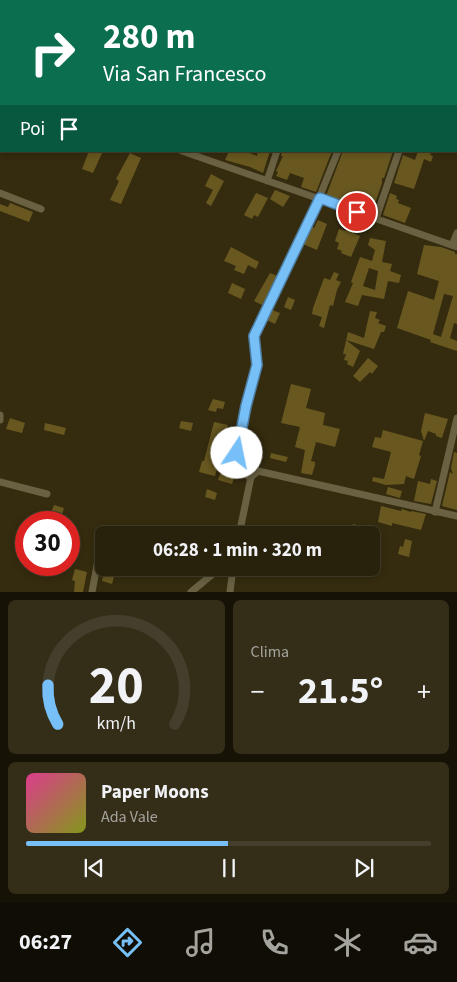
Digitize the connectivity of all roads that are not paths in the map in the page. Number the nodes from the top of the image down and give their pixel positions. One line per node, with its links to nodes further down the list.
1 (185, 152): 5 (street)
2 (277, 152): 5 (street)
3 (338, 152): 7 (street)
4 (400, 152): 9 (street)
5 (267, 180): 7 (street)
6 (0, 193): 8 (street)
7 (320, 198): 9 (street); 15 (street)
8 (41, 209)
9 (376, 218): 11 (street)
10 (457, 233): 11 (street)
11 (455, 246)
12 (0, 415): 14 (street)
13 (457, 418): 18 (street)
14 (0, 420)
15 (251, 477): 18 (street); 20 (street)
16 (0, 482): 17 (street)
17 (47, 494)
18 (435, 512): 19 (street)
19 (457, 516)
20 (241, 526)
21 (95, 576): 24 (street)
22 (210, 576): 25 (street)
23 (232, 576): 26 (street)
24 (92, 592)
25 (191, 592)
26 (230, 592)

